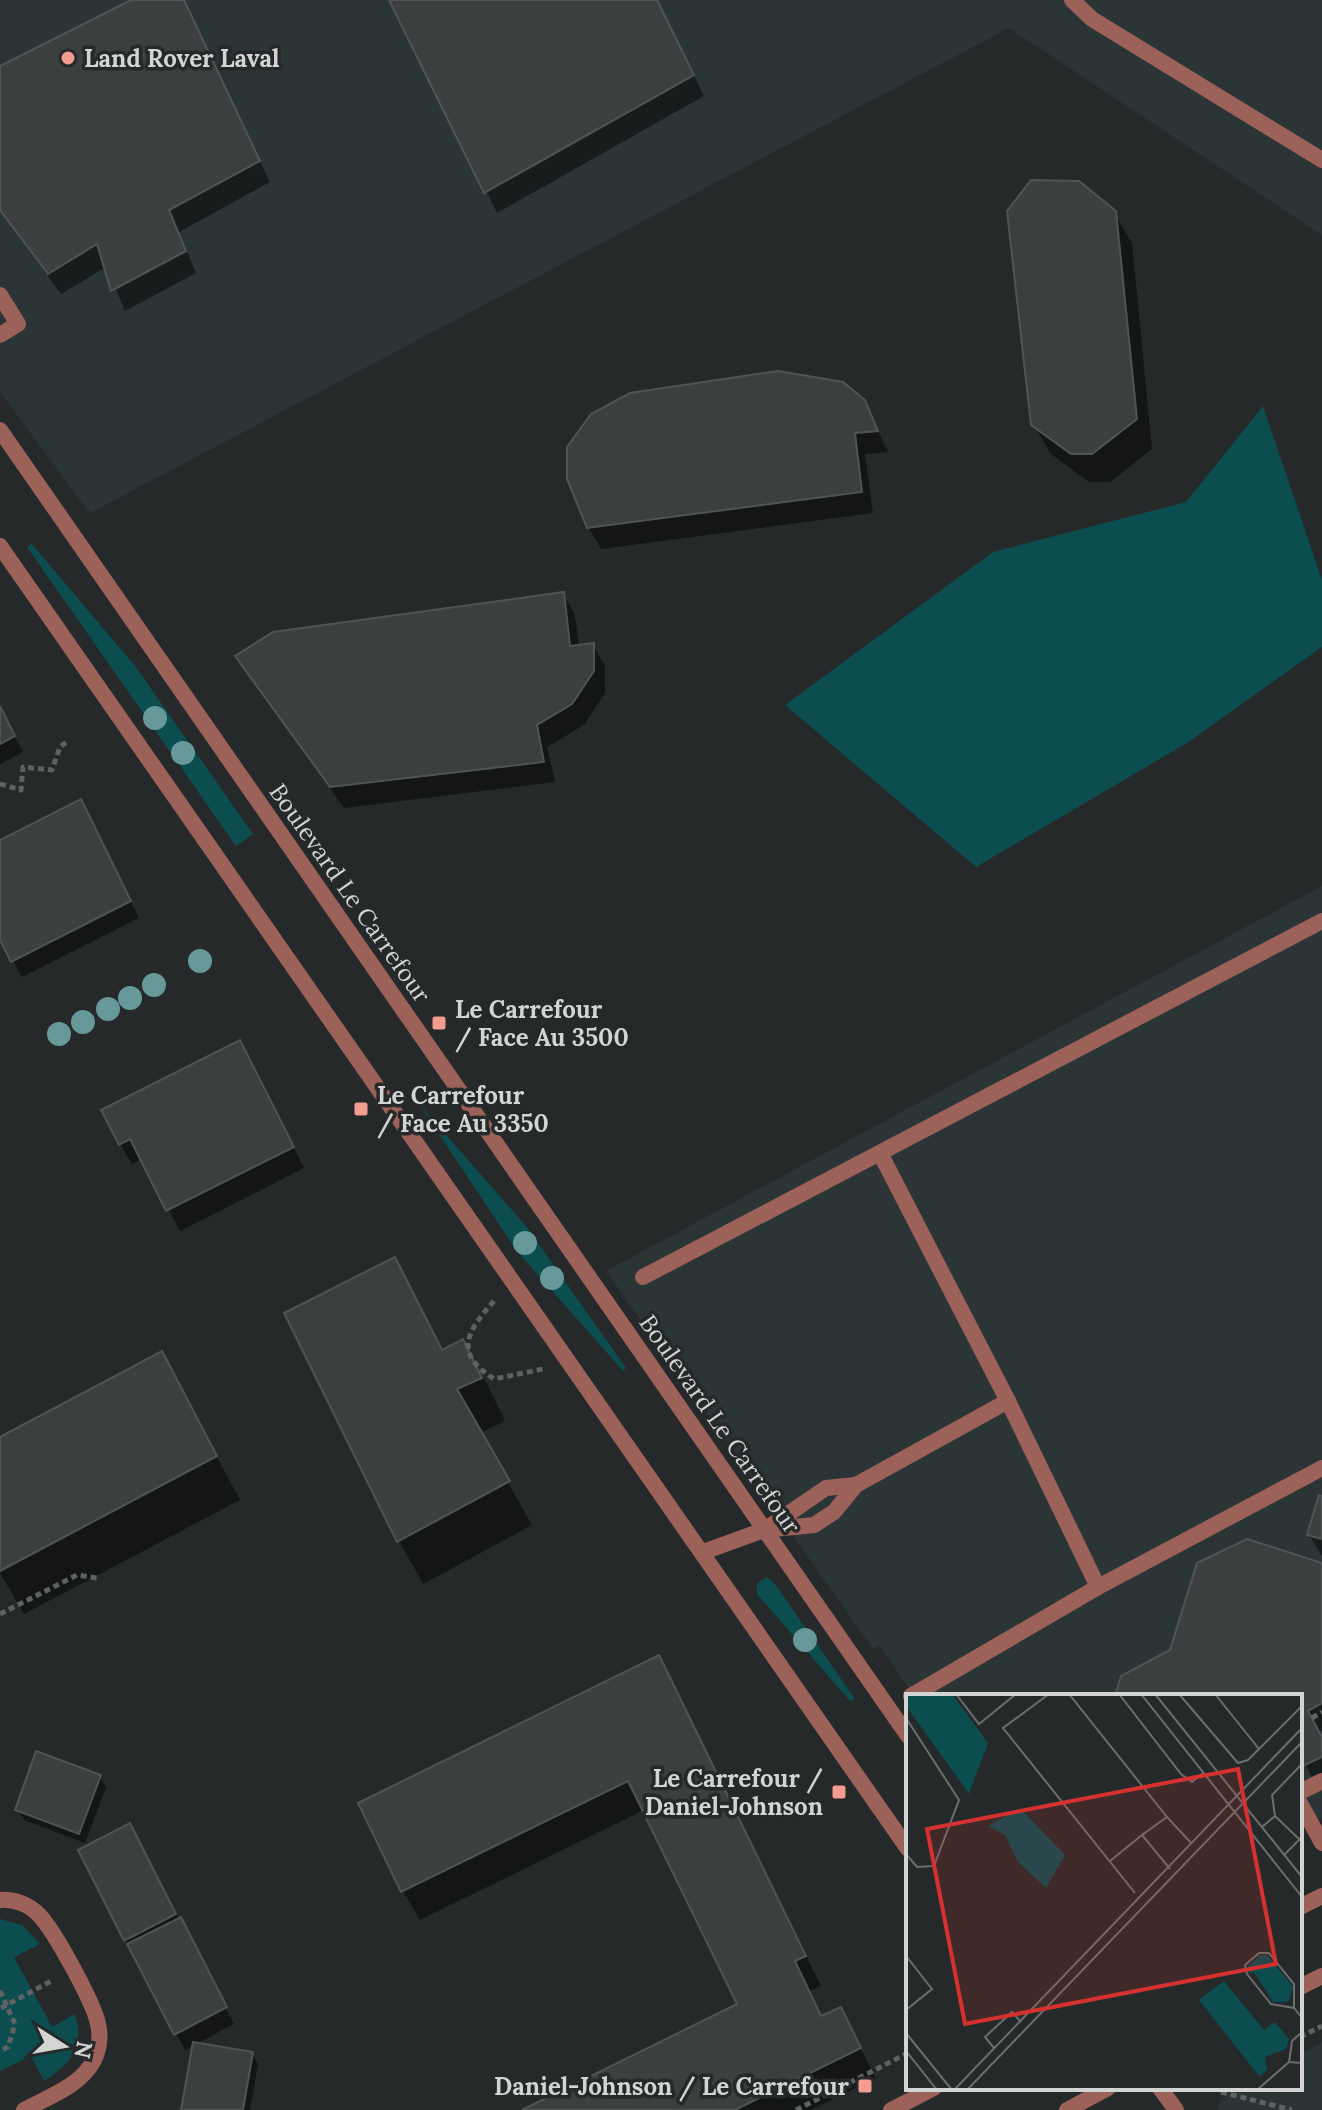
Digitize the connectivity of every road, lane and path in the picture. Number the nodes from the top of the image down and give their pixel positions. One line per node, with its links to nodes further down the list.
1 (1072, 0): 2 (street)
2 (1322, 160)
3 (0, 295): 4 (street)
4 (0, 335)
5 (0, 430): 17 (street, Boulevard Le Carrefour)
6 (0, 546): 18 (street)
7 (69, 740): 8 (path)
8 (0, 784)
9 (1322, 921): 10 (street)
10 (880, 1153): 11 (street); 14 (street)
11 (643, 1277)
12 (495, 1300): 13 (path)
13 (543, 1369)
14 (1008, 1401): 16 (street); 20 (street)
15 (1322, 1468): 20 (street)
16 (856, 1485): 17 (street); 17 (street)
17 (764, 1530): 18 (street); 24 (street, Boulevard Le Carrefour)
18 (703, 1552): 32 (street)
19 (97, 1578): 21 (path)
20 (1098, 1587): 22 (street)
21 (0, 1614)
22 (915, 1694)
23 (906, 1700): 24 (street)
24 (890, 1711): 27 (street, Boulevard Le Carrefour)
25 (1322, 1712): 26 (path)
26 (1312, 1718)
27 (906, 1733)
28 (1322, 1781): 29 (street)
29 (1302, 1791)
30 (1302, 1807): 31 (street)
31 (1322, 1843)
32 (906, 1846)
33 (1322, 1896): 35 (street)
34 (0, 1900): 49 (street)
35 (1302, 1906)
36 (1322, 1976): 38 (street)
37 (56, 1979): 40 (path)
38 (1302, 1986)
39 (0, 1991): 40 (path)
40 (4, 2007): 43 (path)
41 (1322, 2026): 42 (path)
42 (1302, 2036)
43 (0, 2051)
44 (906, 2054): 50 (path)
45 (930, 2090): 51 (street)
46 (1161, 2090): 53 (street)
47 (1221, 2092): 54 (path)
48 (1087, 2099): 52 (street)
49 (24, 2110)
50 (796, 2110)
51 (891, 2110)
52 (1067, 2110)
53 (1176, 2110)
54 (1292, 2110)

